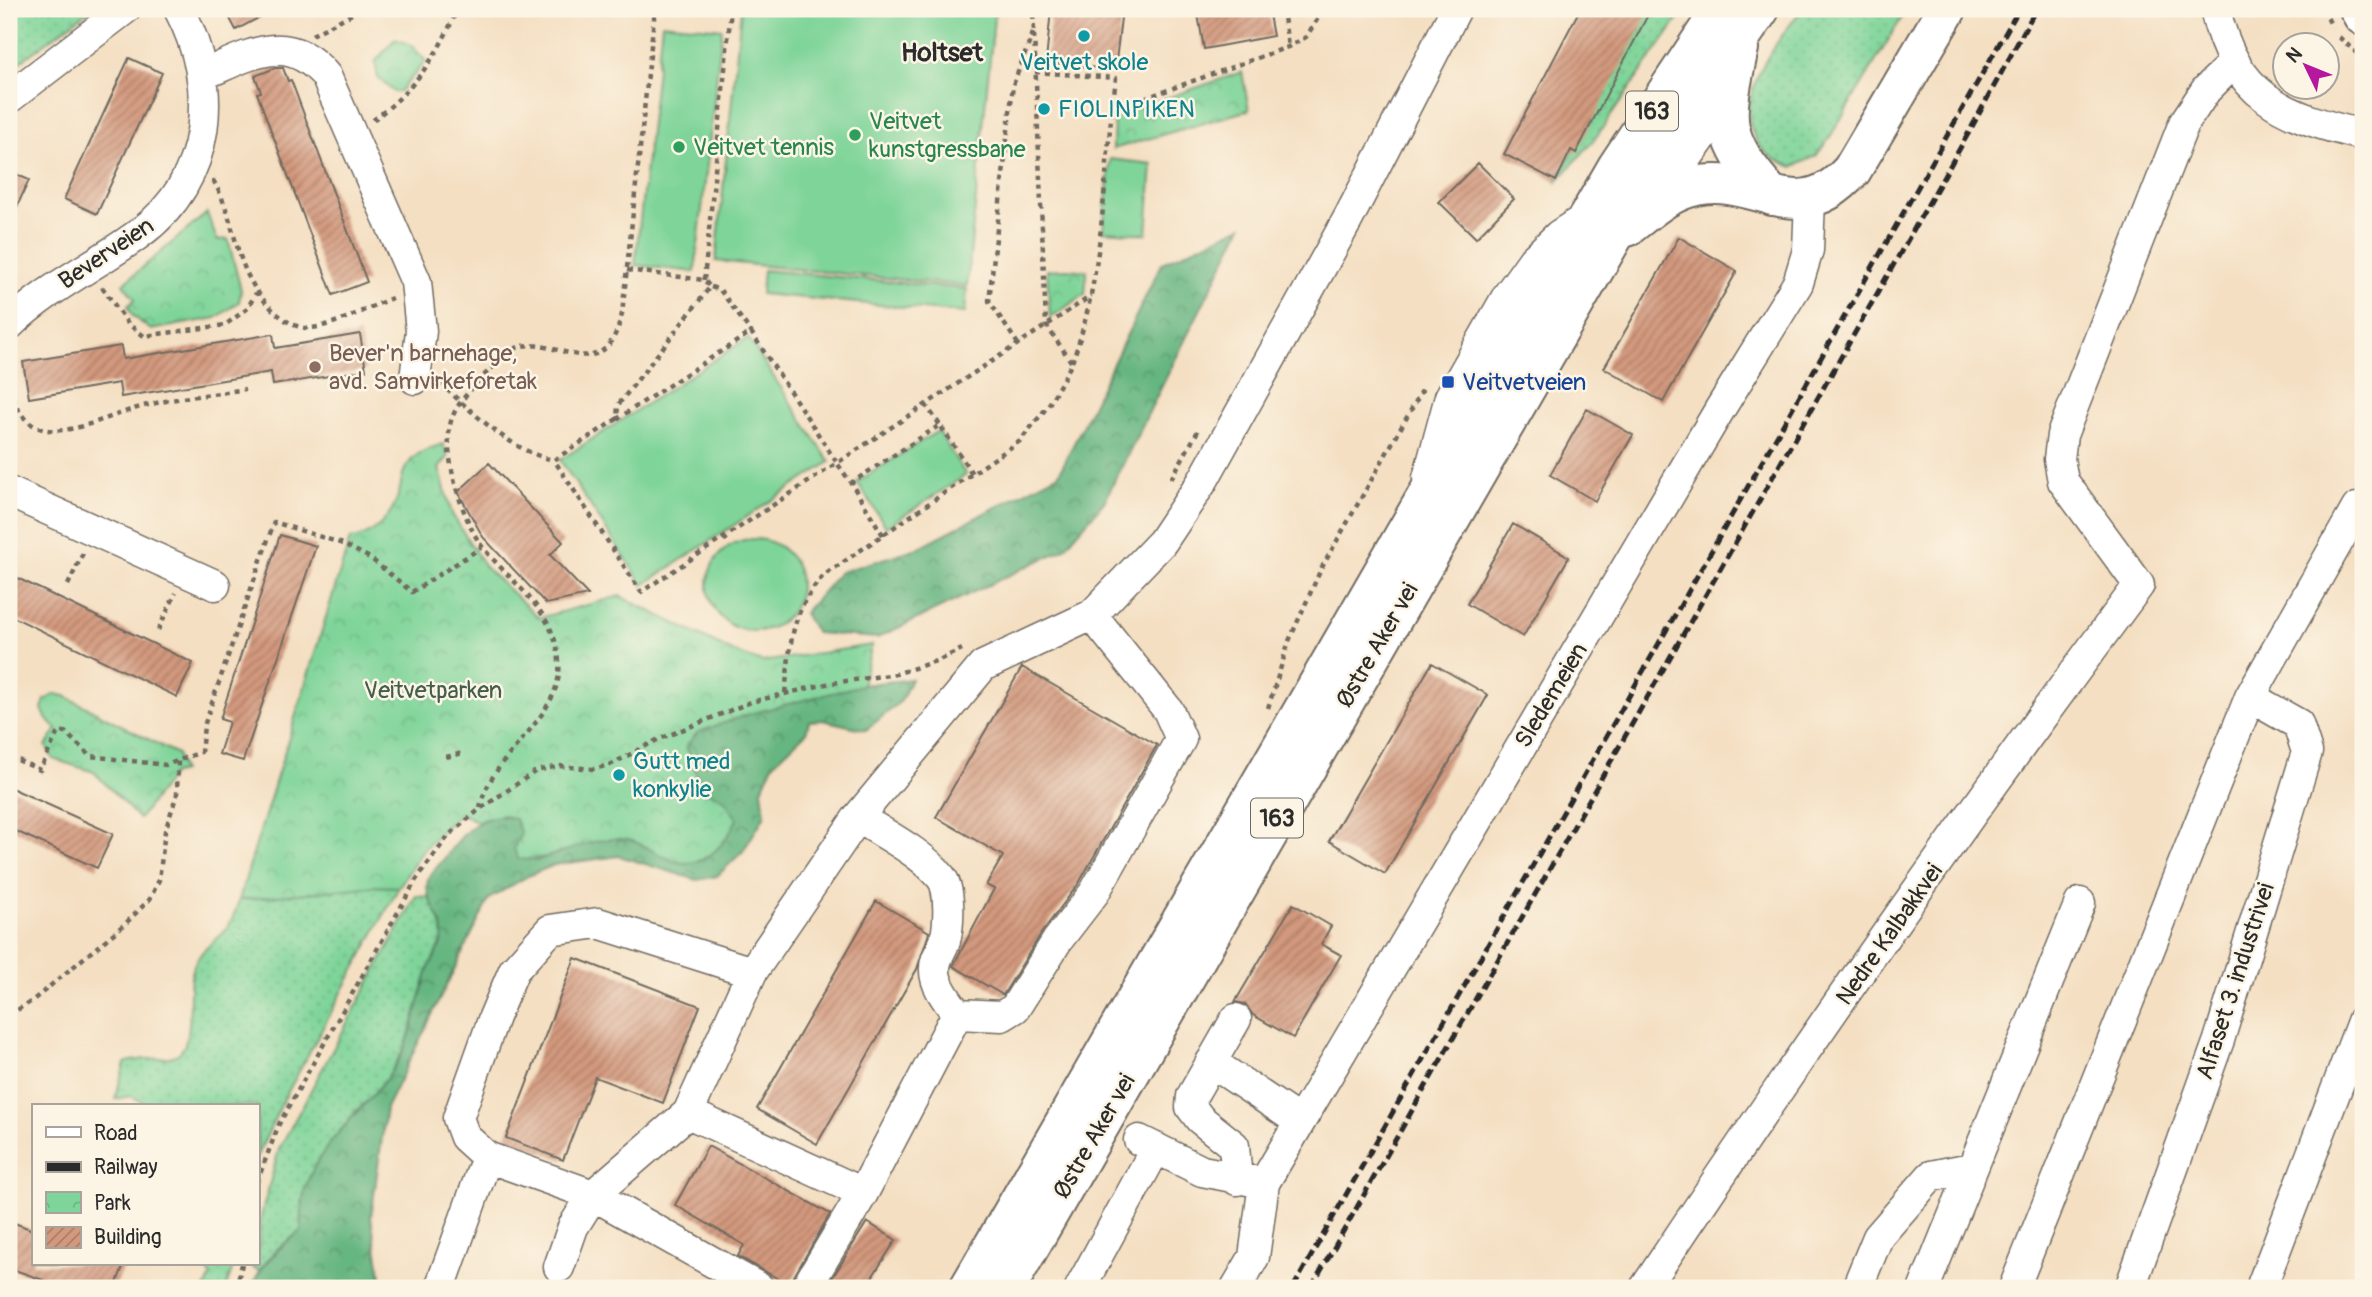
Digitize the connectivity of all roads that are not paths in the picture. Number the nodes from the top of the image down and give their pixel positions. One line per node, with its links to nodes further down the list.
1 (125, 9): 12 (street)
2 (178, 9): 10 (street, Beverveien)
3 (1456, 9): 23 (street)
4 (1947, 9): 15 (highway)
5 (2215, 9): 9 (street)
6 (2359, 9): 7 (highway)
7 (2363, 16)
8 (1741, 18): 11 (highway, 163); 17 (highway, Østre Aker vei / 163)
9 (2234, 62): 13 (street); 47 (street, Nedre Kalbakkvei)
10 (202, 75): 18 (street, Beverveien); 19 (street)
11 (1729, 100): 14 (highway, 163); 16 (street)
12 (13, 101)
13 (2363, 135)
14 (1772, 196): 15 (highway, 163); 16 (highway, 163)
15 (1810, 199): 33 (street, Sledemeien)
16 (1662, 201): 17 (highway, 163)
17 (1600, 228): 43 (highway, Østre Aker vei / 163); 44 (highway, Østre Aker vei / 163)
18 (9, 325)
19 (415, 379)
20 (9, 492): 22 (street)
21 (2357, 508): 24 (street)
22 (215, 585)
23 (1092, 615): 25 (street); 28 (street)
24 (2250, 697): 50 (street); 51 (street, Alfaset 3. industrivei)
25 (858, 817): 27 (street); 28 (street)
26 (2080, 903): 35 (street)
27 (751, 972): 32 (street); 34 (street)
28 (957, 1014): 37 (street)
29 (1236, 1019): 31 (street)
30 (2363, 1019): 52 (street)
31 (1211, 1062): 33 (street); 36 (street)
32 (688, 1113): 37 (street); 38 (street)
33 (1299, 1121): 36 (street, Sledemeien)
34 (487, 1157): 38 (street); 40 (street)
35 (1971, 1168): 48 (street); 49 (street)
36 (1250, 1181): 45 (street); 46 (street)
37 (863, 1192): 42 (street)
38 (593, 1195): 39 (street); 41 (street)
39 (559, 1267)
40 (440, 1288)
41 (759, 1288)
42 (806, 1288)
43 (969, 1288)
44 (1006, 1288)
45 (1080, 1288)
46 (1236, 1288)
47 (1645, 1288)
48 (1857, 1288)
49 (1924, 1288)
50 (2014, 1288)
51 (2130, 1288)
52 (2261, 1288)

